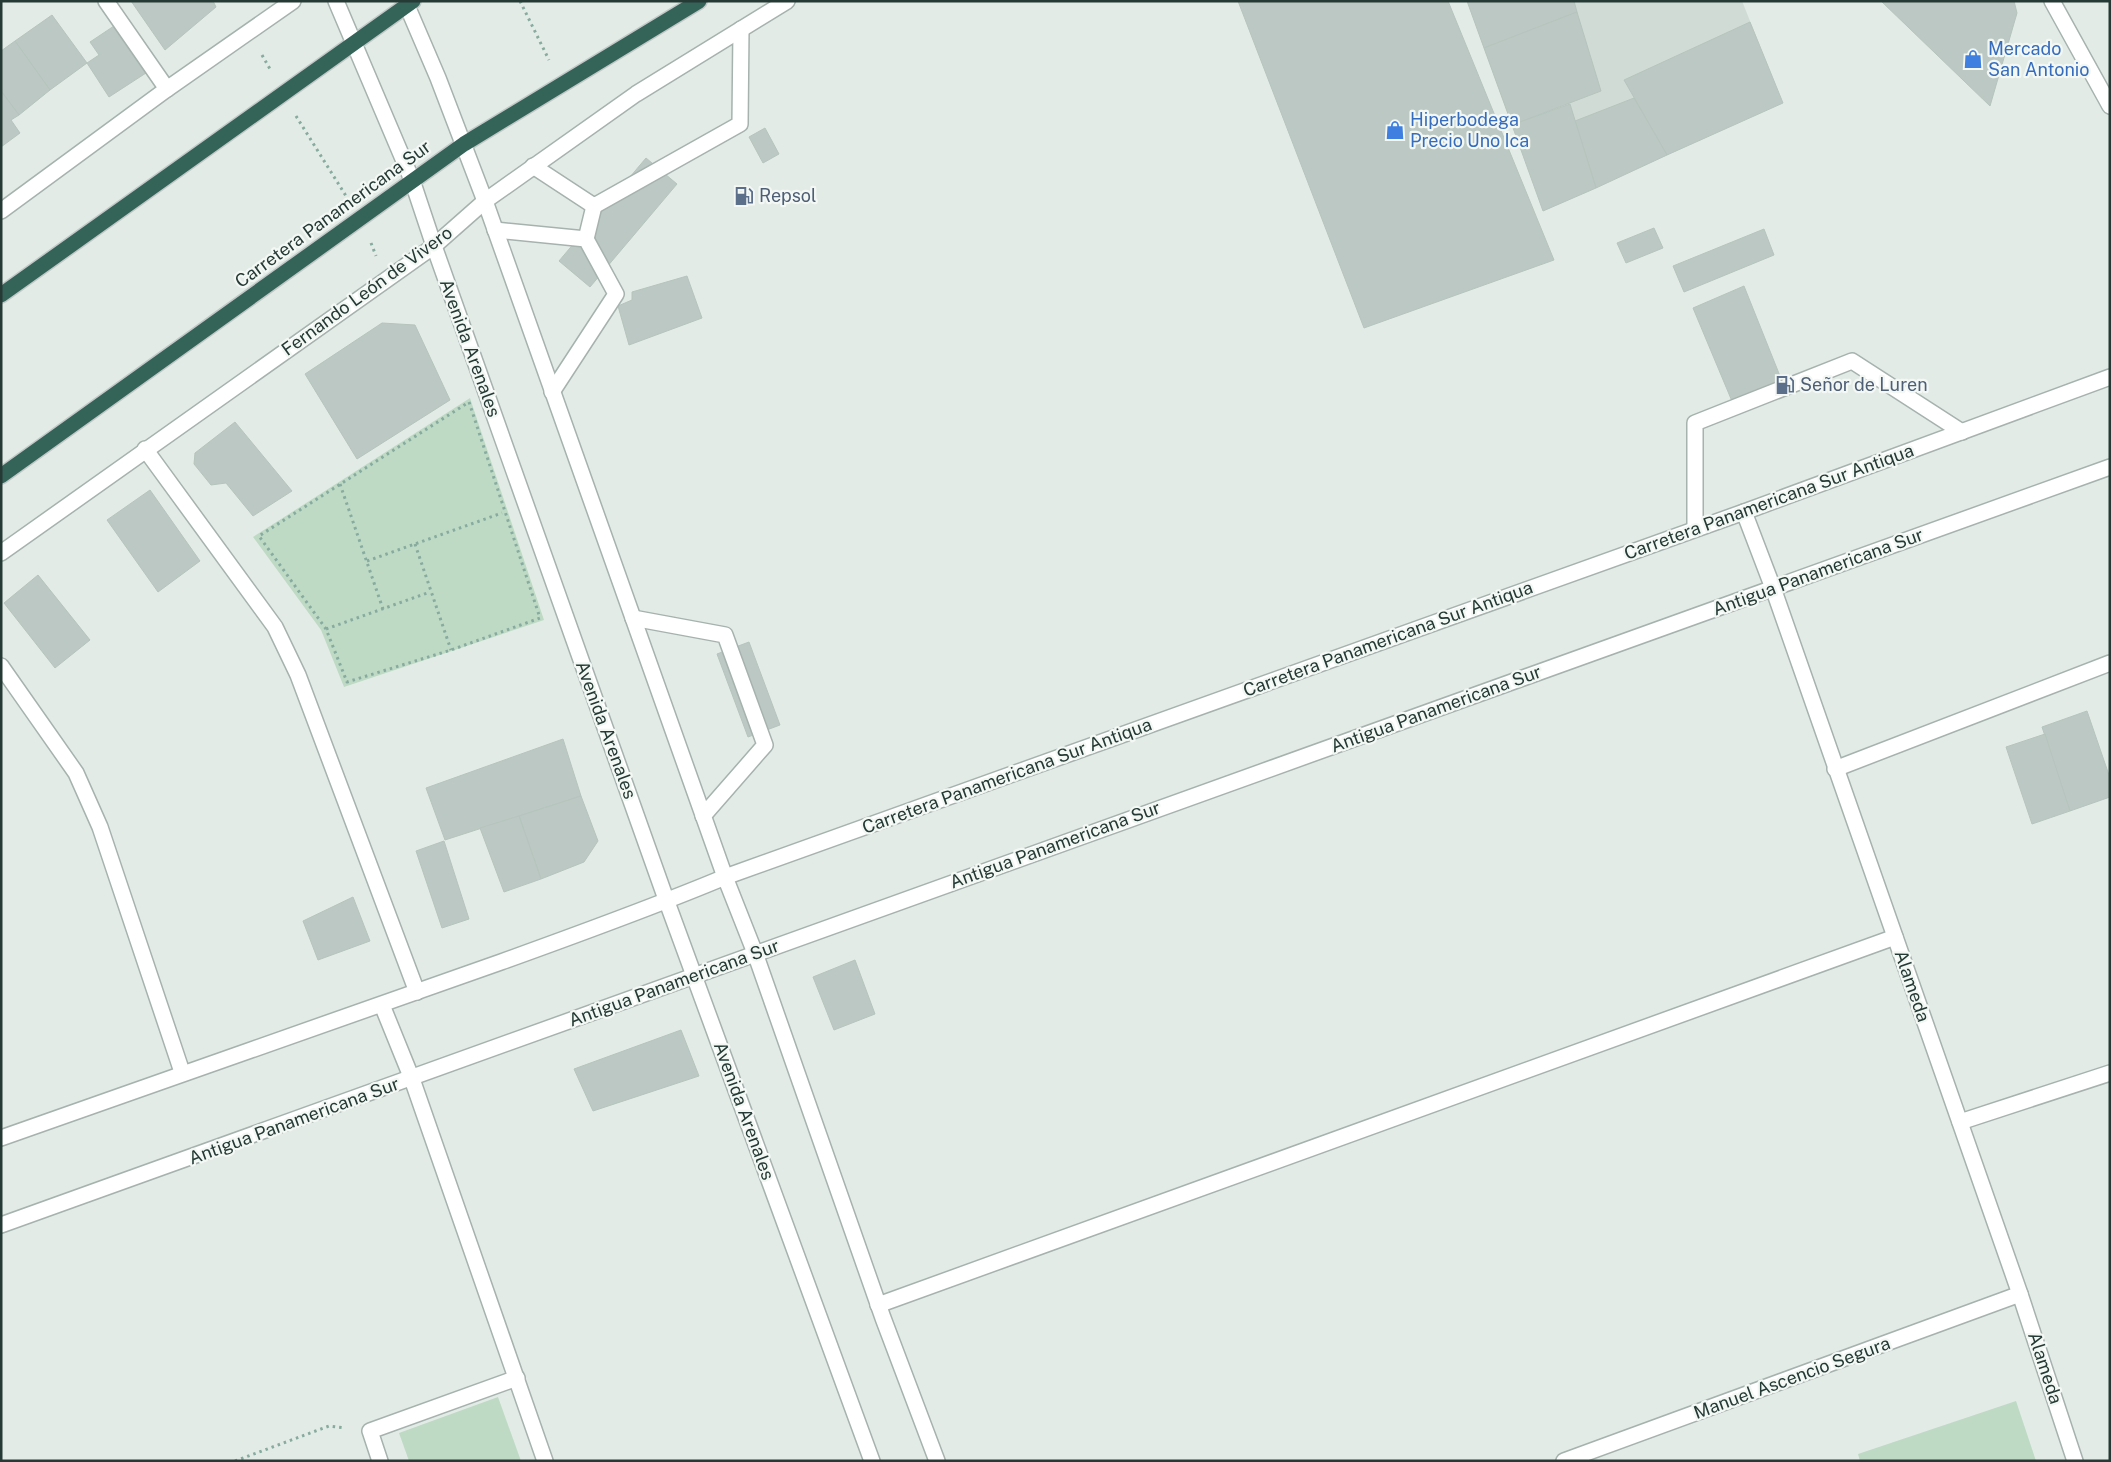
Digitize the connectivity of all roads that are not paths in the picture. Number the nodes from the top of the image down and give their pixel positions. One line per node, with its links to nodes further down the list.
1 (106, 1): 10 (street)
2 (293, 1): 10 (street)
3 (336, 1): 9 (street, Avenida Arenales)
4 (699, 1): 12 (highway, Carretera Panamericana Sur)
5 (787, 1): 8 (street, Fernando León de Vivero)
6 (2052, 1): 11 (street)
7 (408, 2): 9 (highway); 12 (street)
8 (741, 29): 13 (street, Fernando León de Vivero); 16 (street)
9 (354, 42): 14 (street, Avenida Arenales); 21 (highway)
10 (167, 89): 17 (street)
11 (2110, 106)
12 (464, 144): 14 (highway, Carretera Panamericana Sur); 15 (street)
13 (533, 166): 15 (street, Fernando León de Vivero); 16 (street)
14 (412, 180): 20 (street, Avenida Arenales); 27 (highway, Carretera Panamericana Sur)
15 (485, 201): 18 (street); 20 (street, Fernando León de Vivero)
16 (594, 206): 19 (street)
17 (1, 211)
18 (495, 230): 19 (street); 23 (street)
19 (586, 240): 23 (street)
20 (434, 246): 25 (street, Fernando León de Vivero); 38 (street, Avenida Arenales)
21 (1, 295)
22 (2110, 377): 24 (street, Carretera Panamericana Sur Antiqua)
23 (552, 392): 32 (street)
24 (1962, 432): 28 (street, Carretera Panamericana Sur Antiqua); 29 (street)
25 (145, 449): 30 (street, Fernando León de Vivero); 42 (street)
26 (2110, 467): 31 (street, Antigua Panamericana Sur)
27 (1, 476)
28 (1744, 512): 29 (street, Carretera Panamericana Sur Antiqua); 31 (street, Alameda)
29 (1694, 530): 37 (street, Carretera Panamericana Sur Antiqua)
30 (1, 553)
31 (1773, 588): 35 (street, Alameda); 40 (street, Antigua Panamericana Sur)
32 (632, 618): 36 (street); 36 (street)
33 (2110, 664): 35 (street)
34 (1, 666): 44 (street)
35 (1835, 769): 39 (street, Alameda)
36 (703, 816): 37 (street)
37 (725, 877): 38 (street, Carretera Panamericana Sur Antiqua); 40 (street)
38 (667, 902): 41 (street, Avenida Arenales); 42 (street, Carretera Panamericana Sur Antiqua)
39 (1894, 937): 47 (street, Alameda); 51 (street)
40 (755, 953): 41 (street, Antigua Panamericana Sur); 51 (street)
41 (695, 975): 46 (street, Antigua Panamericana Sur); 55 (street, Avenida Arenales)
42 (417, 992): 43 (street, Carretera Panamericana Sur Antiqua)
43 (382, 1005): 44 (street, Carretera Panamericana Sur Antiqua); 46 (street)
44 (182, 1072): 48 (street, Carretera Panamericana Sur Antiqua)
45 (2110, 1073): 47 (street)
46 (412, 1079): 49 (street, Antigua Panamericana Sur); 52 (street)
47 (1960, 1122): 50 (street, Alameda)
48 (1, 1138)
49 (1, 1225)
50 (2020, 1294): 57 (street, Manuel Ascencio Segura); 58 (street, Alameda)
51 (878, 1305): 56 (street)
52 (517, 1378): 53 (street); 54 (street)
53 (380, 1461)
54 (545, 1461)
55 (872, 1461)
56 (937, 1461)
57 (1564, 1461)
58 (2075, 1461)

